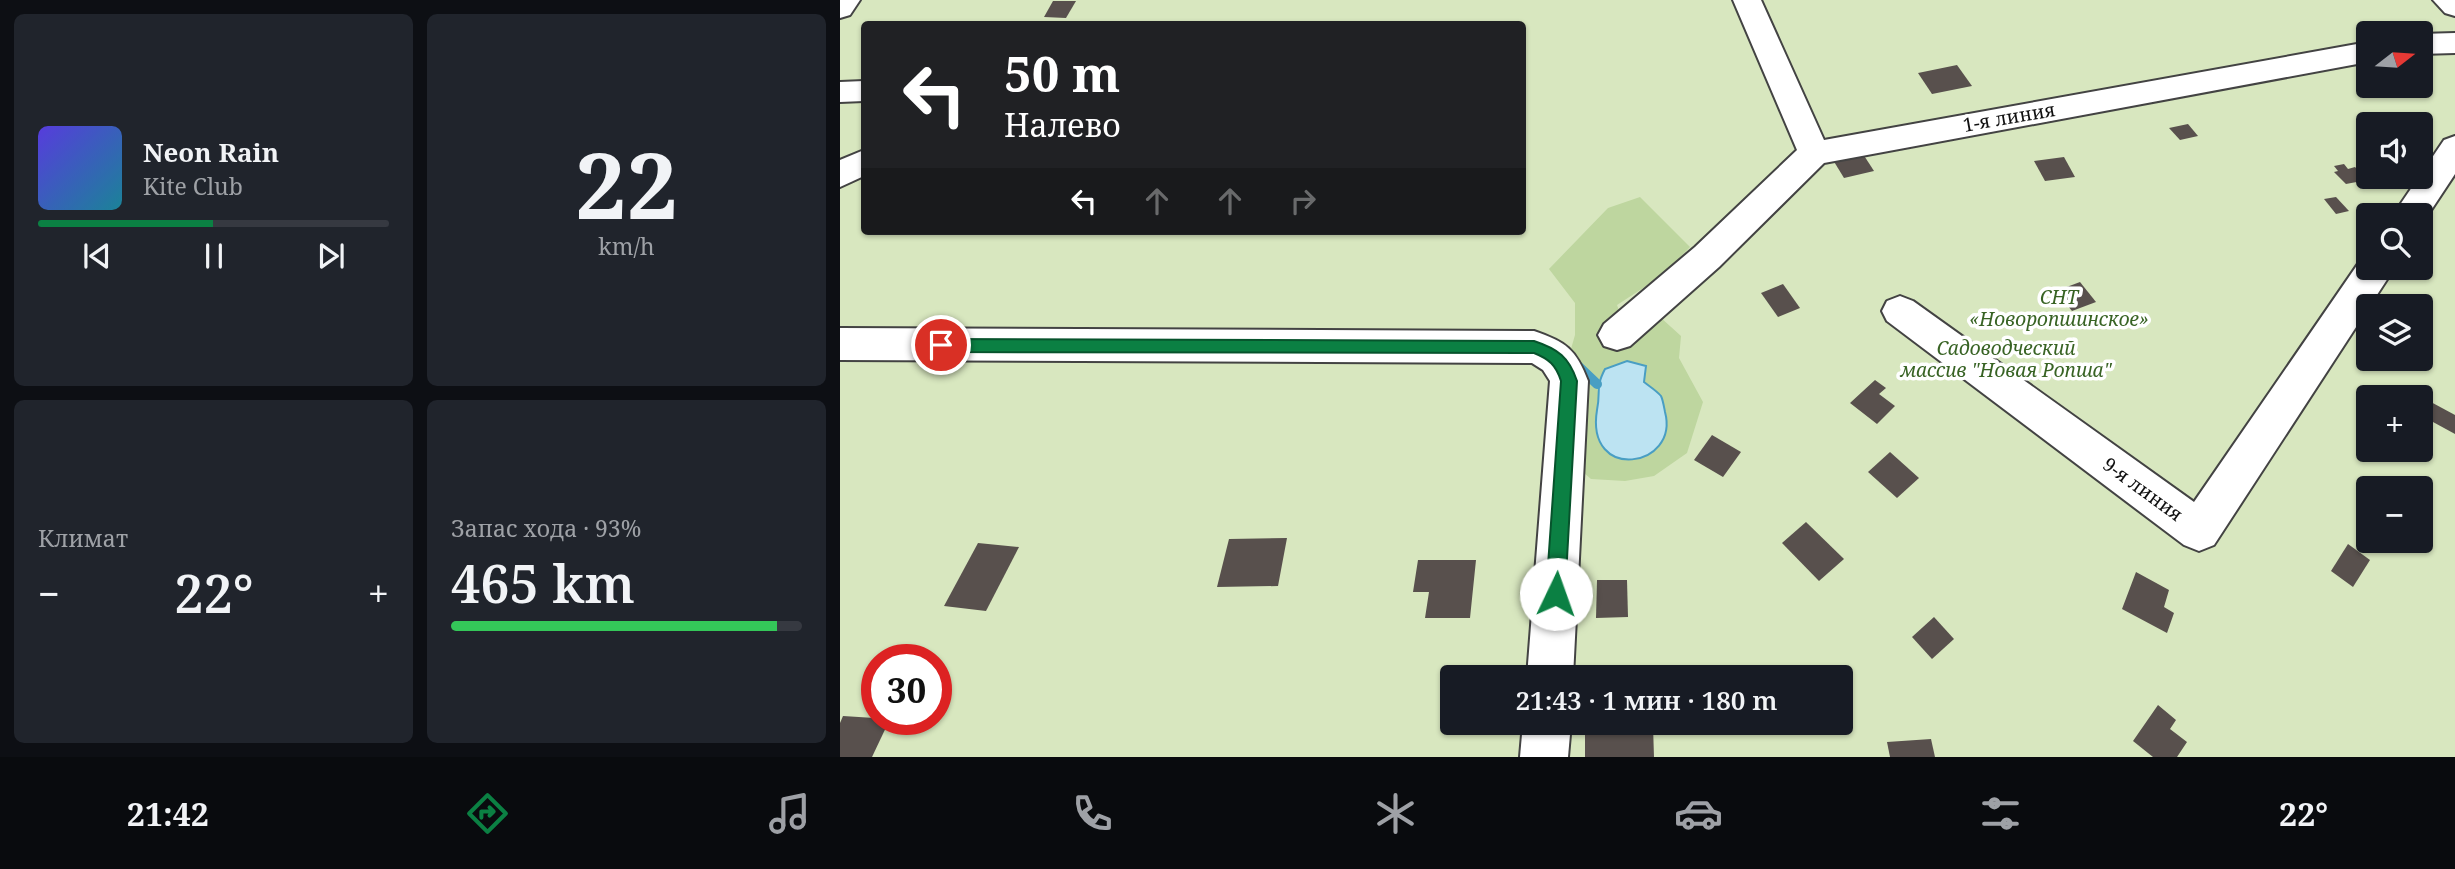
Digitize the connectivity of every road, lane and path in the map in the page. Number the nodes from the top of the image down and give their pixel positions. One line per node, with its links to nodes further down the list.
1 (846, 0): 5 (street)
2 (1747, 0): 12 (street)
3 (2447, 0): 4 (street)
4 (2455, 7)
5 (840, 9)
6 (2455, 43): 7 (street)
7 (2433, 44)
8 (2356, 54): 12 (street, 1-я линия)
9 (861, 91): 10 (street)
10 (840, 92)
11 (2455, 148): 15 (street)
12 (1814, 153): 18 (street)
13 (861, 164): 14 (street)
14 (840, 174)
15 (2418, 203)
16 (2367, 280): 17 (street, 9-я линия)
17 (1900, 311)
18 (1617, 335)
19 (840, 344): 20 (street)
20 (1551, 665)
21 (1546, 735): 22 (street)
22 (1544, 757)

